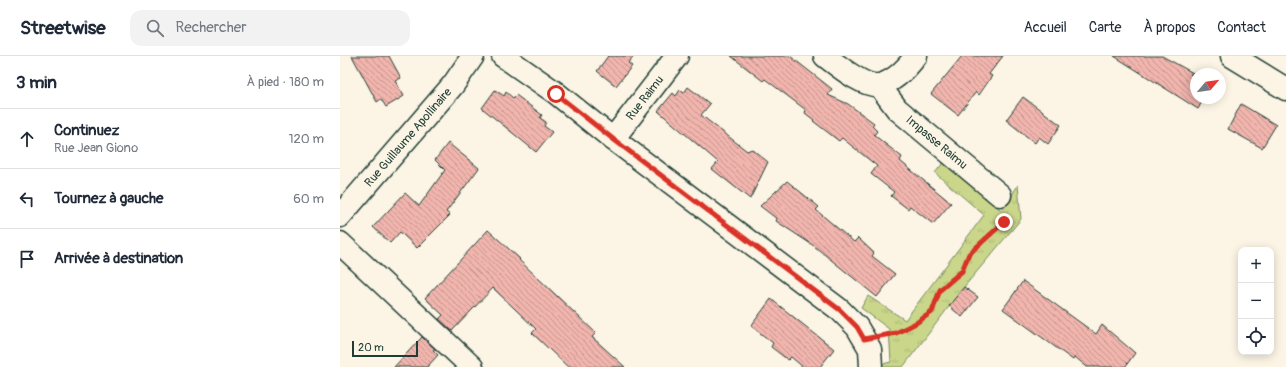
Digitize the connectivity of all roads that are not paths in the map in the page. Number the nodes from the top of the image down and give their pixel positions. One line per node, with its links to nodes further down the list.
1 (473, 56): 11 (street, Rue Guillaume Apollinaire)
2 (503, 56): 9 (street)
3 (677, 56): 9 (street, Rue Raimu)
4 (825, 56): 7 (street)
5 (916, 56): 7 (street)
6 (1232, 56): 8 (street)
7 (879, 85): 10 (street, Impasse Raimu)
8 (1286, 89)
9 (613, 139): 14 (street)
10 (1000, 195)
11 (340, 216)
12 (340, 243): 13 (street)
13 (472, 367)
14 (871, 367)

